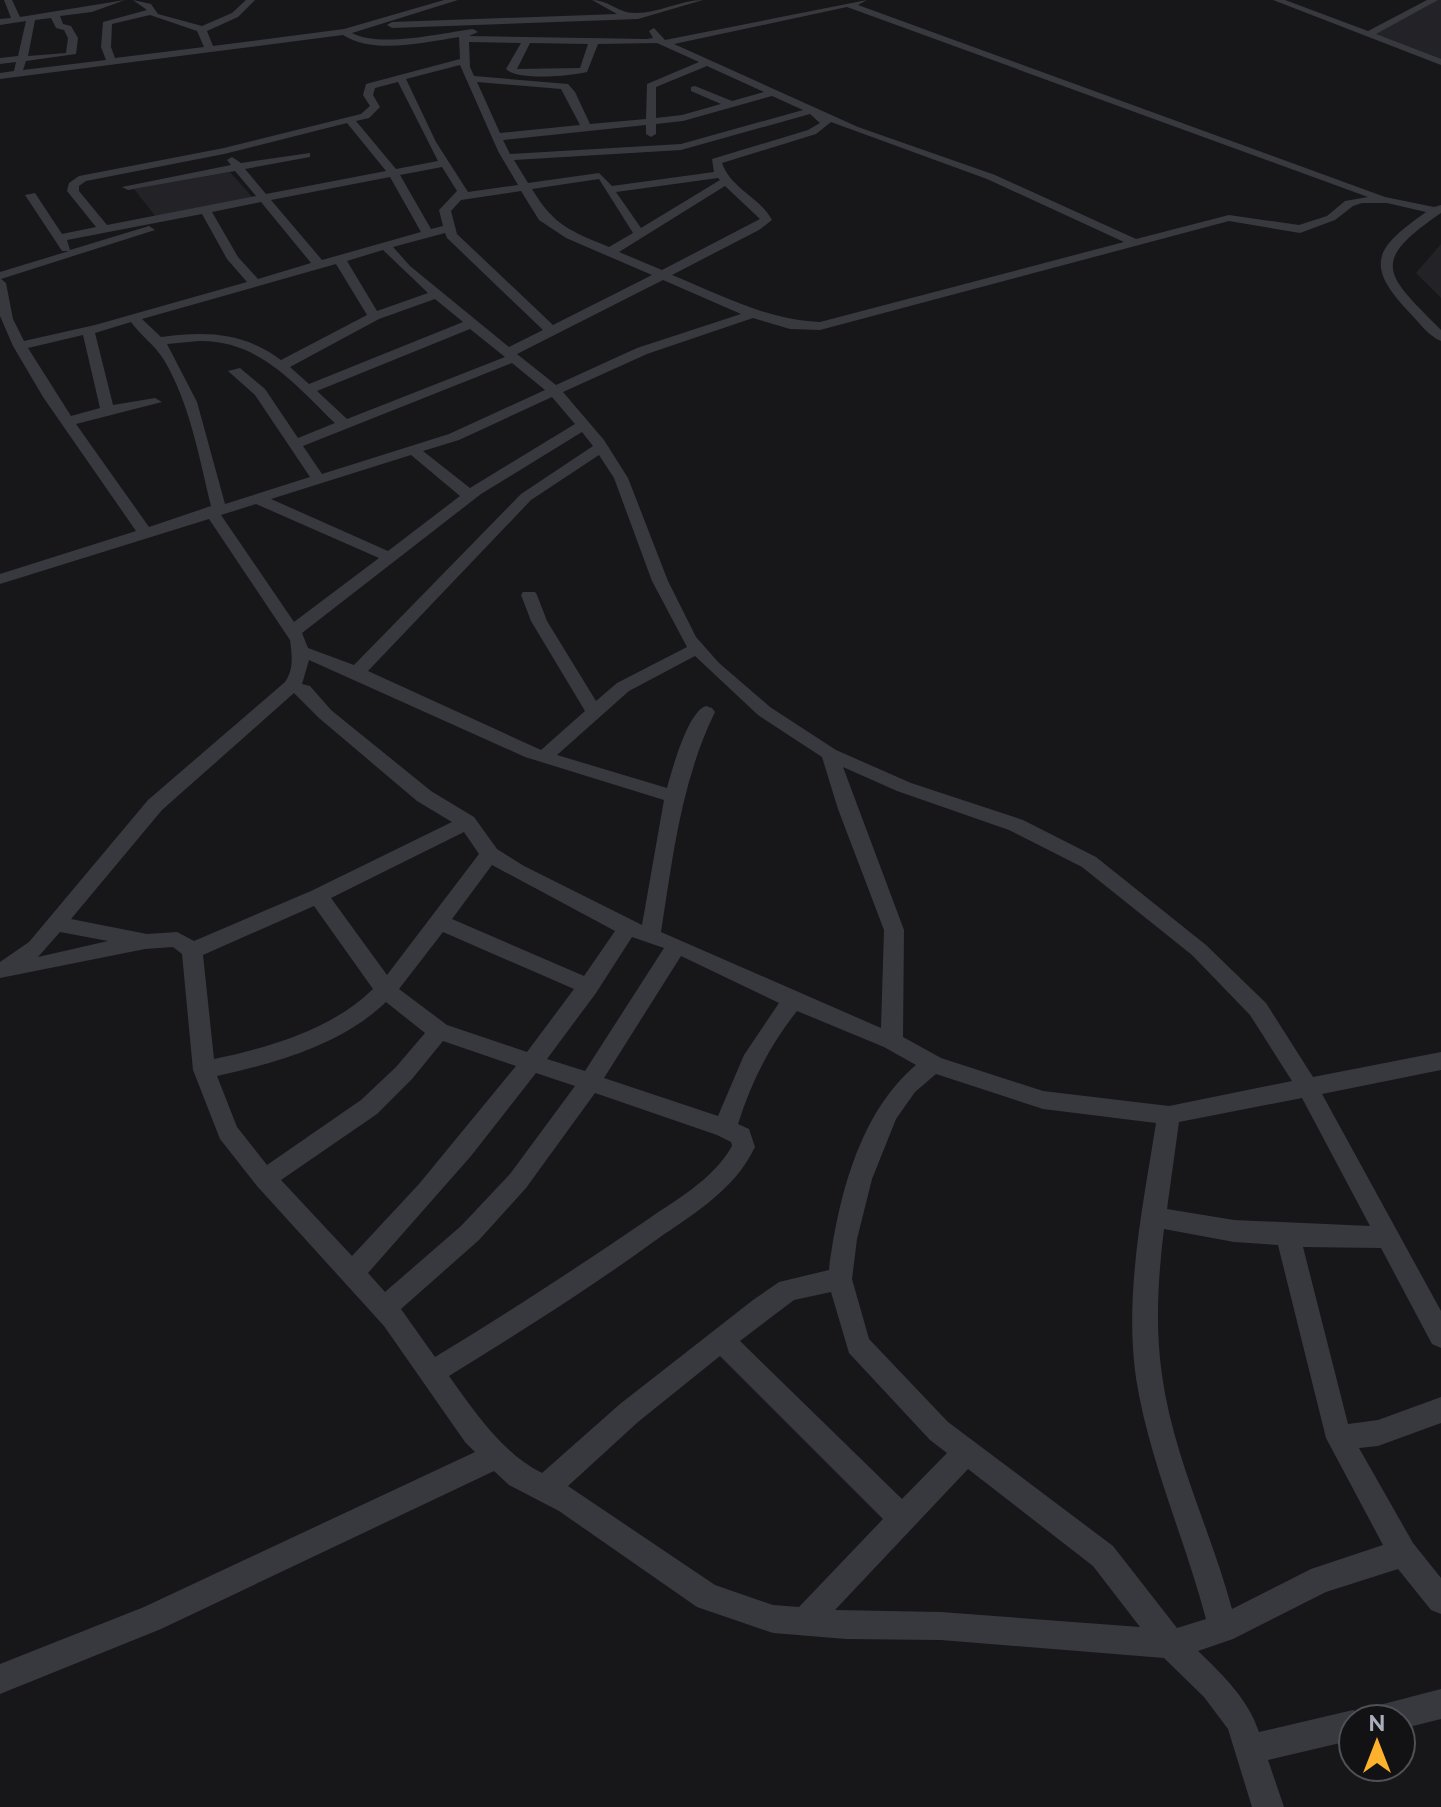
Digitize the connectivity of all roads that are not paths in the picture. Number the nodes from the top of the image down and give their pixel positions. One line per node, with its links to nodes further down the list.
1 (8, 0): 21 (street)
2 (87, 0): 3 (street)
3 (120, 0): 18 (street)
4 (137, 0): 17 (street)
5 (251, 0): 27 (street)
6 (454, 0): 16 (street)
7 (699, 0): 19 (street)
8 (826, 0): 13 (street)
9 (869, 0): 13 (street)
10 (1277, 0): 28 (street)
11 (1434, 0): 28 (street)
12 (598, 3): 19 (street)
13 (846, 6): 33 (street); 82 (street)
14 (398, 7): 16 (street)
15 (517, 9): 16 (street)
16 (411, 11): 24 (street)
17 (151, 12): 27 (street); 35 (street)
18 (54, 14): 20 (street); 39 (street)
19 (628, 16): 23 (street); 25 (street)
20 (31, 17): 21 (street); 40 (street)
21 (16, 19): 22 (street)
22 (0, 22)
23 (545, 23): 24 (street); 25 (street); 29 (street)
24 (368, 26): 26 (street)
25 (646, 26): 33 (street)
26 (345, 32): 29 (street); 34 (street)
27 (205, 34): 34 (street); 35 (street)
28 (1368, 35): 46 (street)
29 (465, 36): 30 (street); 42 (street)
30 (527, 40): 31 (street); 47 (street)
31 (562, 40): 32 (street); 36 (street)
32 (594, 41): 33 (street); 47 (street)
33 (661, 42): 45 (street)
34 (210, 50): 43 (street)
35 (107, 51): 37 (street); 43 (street)
36 (557, 51)
37 (95, 52)
38 (83, 53): 39 (street)
39 (71, 54): 40 (street)
40 (20, 59): 41 (street); 48 (street)
41 (0, 61)
42 (464, 61): 50 (street); 51 (street)
43 (112, 62): 48 (street)
44 (552, 62): 47 (street)
45 (707, 62): 53 (street); 57 (street)
46 (1441, 62)
47 (548, 73)
48 (18, 74): 49 (street)
49 (0, 76)
50 (400, 76): 56 (street); 66 (street)
51 (470, 79): 58 (street); 60 (street)
52 (695, 89): 54 (street)
53 (774, 92): 54 (street); 55 (street)
54 (733, 105): 57 (street)
55 (812, 110): 61 (street); 73 (street); 93 (street)
56 (350, 120): 59 (street); 70 (street)
57 (650, 122): 58 (street); 61 (street)
58 (585, 126): 60 (street)
59 (289, 135): 62 (street); 64 (street)
60 (497, 137): 65 (street)
61 (656, 149): 63 (street)
62 (224, 151): 68 (street); 69 (street)
63 (583, 153): 65 (street); 72 (street)
64 (306, 155): 67 (street); 68 (street)
65 (506, 157): 76 (street)
66 (446, 163): 70 (street); 79 (street)
67 (314, 165)
68 (238, 167): 75 (street); 81 (street)
69 (117, 172): 75 (street); 89 (street)
70 (392, 173): 74 (street); 91 (street)
71 (323, 175): 74 (street)
72 (599, 176): 76 (street); 77 (street)
73 (724, 178): 77 (street); 90 (street); 99 (street)
74 (331, 185): 81 (street)
75 (128, 187): 80 (street)
76 (525, 187): 79 (street); 95 (street)
77 (609, 190): 90 (street)
78 (31, 195): 92 (street)
79 (459, 197): 88 (street)
80 (136, 198)
81 (264, 198): 85 (street); 98 (street)
82 (1387, 200): 84 (street); 93 (street)
83 (144, 209): 87 (street)
84 (1438, 210): 109 (street)
85 (206, 211): 86 (street); 102 (street)
86 (171, 217): 87 (street); 96 (street)
87 (152, 220): 89 (street)
88 (448, 228): 91 (street); 110 (street)
89 (104, 229): 92 (street)
90 (639, 234): 95 (street)
91 (428, 235): 94 (street)
92 (59, 238): 96 (street)
93 (1135, 243): 104 (street)
94 (387, 248): 97 (street); 103 (street)
95 (610, 252): 99 (street)
96 (71, 255): 100 (street)
97 (340, 260): 98 (street); 105 (street)
98 (319, 265): 102 (street)
99 (663, 275): 104 (street); 110 (street)
100 (0, 276)
101 (0, 283): 112 (street)
102 (255, 283): 106 (street)
103 (437, 294): 105 (street); 107 (street)
104 (753, 314): 117 (street)
105 (374, 316): 114 (street)
106 (135, 318): 108 (street); 111 (street)
107 (473, 323): 113 (street); 116 (street)
108 (88, 330): 112 (street); 119 (street)
109 (1438, 330)
110 (552, 332): 113 (street)
111 (159, 341): 114 (street); 129 (street)
112 (20, 346): 120 (street)
113 (511, 356): 117 (street); 121 (street)
114 (279, 367): 116 (street)
115 (235, 371): 123 (street)
116 (306, 390): 121 (street)
117 (554, 391): 122 (street); 125 (street)
118 (155, 402): 119 (street)
119 (107, 410): 120 (street)
120 (67, 422): 130 (street)
121 (345, 425): 123 (street)
122 (584, 425): 124 (street); 127 (street)
123 (295, 444): 126 (street)
124 (601, 447): 135 (street); 137 (street)
125 (413, 450): 126 (street); 127 (street)
126 (318, 479): 128 (street)
127 (470, 496): 131 (street)
128 (256, 498): 129 (street); 131 (street)
129 (215, 510): 130 (street); 134 (street)
130 (145, 533): 132 (street)
131 (390, 557): 134 (street)
132 (0, 579)
133 (529, 595): 139 (street)
134 (292, 632): 136 (street)
135 (697, 648): 139 (street); 141 (street)
136 (300, 651): 137 (street); 138 (street)
137 (357, 672): 142 (street)
138 (294, 687): 144 (street); 148 (street)
139 (594, 712): 142 (street)
140 (706, 712): 143 (street)
141 (830, 754): 159 (street); 165 (street)
142 (545, 756): 143 (street)
143 (673, 796): 150 (street)
144 (467, 822): 145 (street); 146 (street)
145 (490, 854): 147 (street); 149 (street)
146 (318, 896): 153 (street); 156 (street)
147 (437, 921): 155 (street); 156 (street)
148 (56, 924): 151 (street); 154 (street)
149 (628, 928): 150 (street); 155 (street)
150 (650, 936): 152 (street)
151 (151, 942): 153 (street); 154 (street)
152 (677, 945): 157 (street); 164 (street)
153 (192, 951): 163 (street)
154 (2, 971)
155 (589, 987): 161 (street)
156 (385, 989): 158 (street); 163 (street)
157 (793, 1001): 159 (street); 167 (street)
158 (439, 1031): 161 (street); 168 (street)
159 (892, 1041): 162 (street)
160 (1441, 1061): 165 (street)
161 (530, 1062): 164 (street); 172 (street)
162 (933, 1064): 166 (street); 173 (street)
163 (204, 1070): 168 (street)
164 (590, 1082): 167 (street); 174 (street)
165 (1307, 1086): 166 (street); 171 (street)
166 (1169, 1115): 169 (street)
167 (725, 1128): 177 (street)
168 (265, 1179): 172 (street)
169 (1155, 1217): 170 (street); 187 (street)
170 (1288, 1235): 171 (street); 179 (street)
171 (1388, 1237): 175 (street)
172 (353, 1272): 174 (street)
173 (840, 1279): 176 (street); 180 (street)
174 (384, 1308): 177 (street)
175 (1441, 1336)
176 (721, 1340): 182 (street); 183 (street)
177 (432, 1373): 181 (street)
178 (1441, 1410): 179 (street)
179 (1339, 1438): 184 (street)
180 (966, 1452): 183 (street); 188 (street)
181 (497, 1455): 182 (street); 189 (street)
182 (545, 1489): 186 (street)
183 (903, 1519): 186 (street)
184 (1403, 1553): 185 (street); 187 (street)
185 (1441, 1600)
186 (804, 1622): 188 (street)
187 (1223, 1629): 188 (street)
188 (1171, 1644): 193 (street)
189 (0, 1679)
190 (1441, 1704): 191 (street)
191 (1417, 1710)
192 (1337, 1729): 193 (street)
193 (1249, 1749): 194 (street)
194 (1268, 1807)

